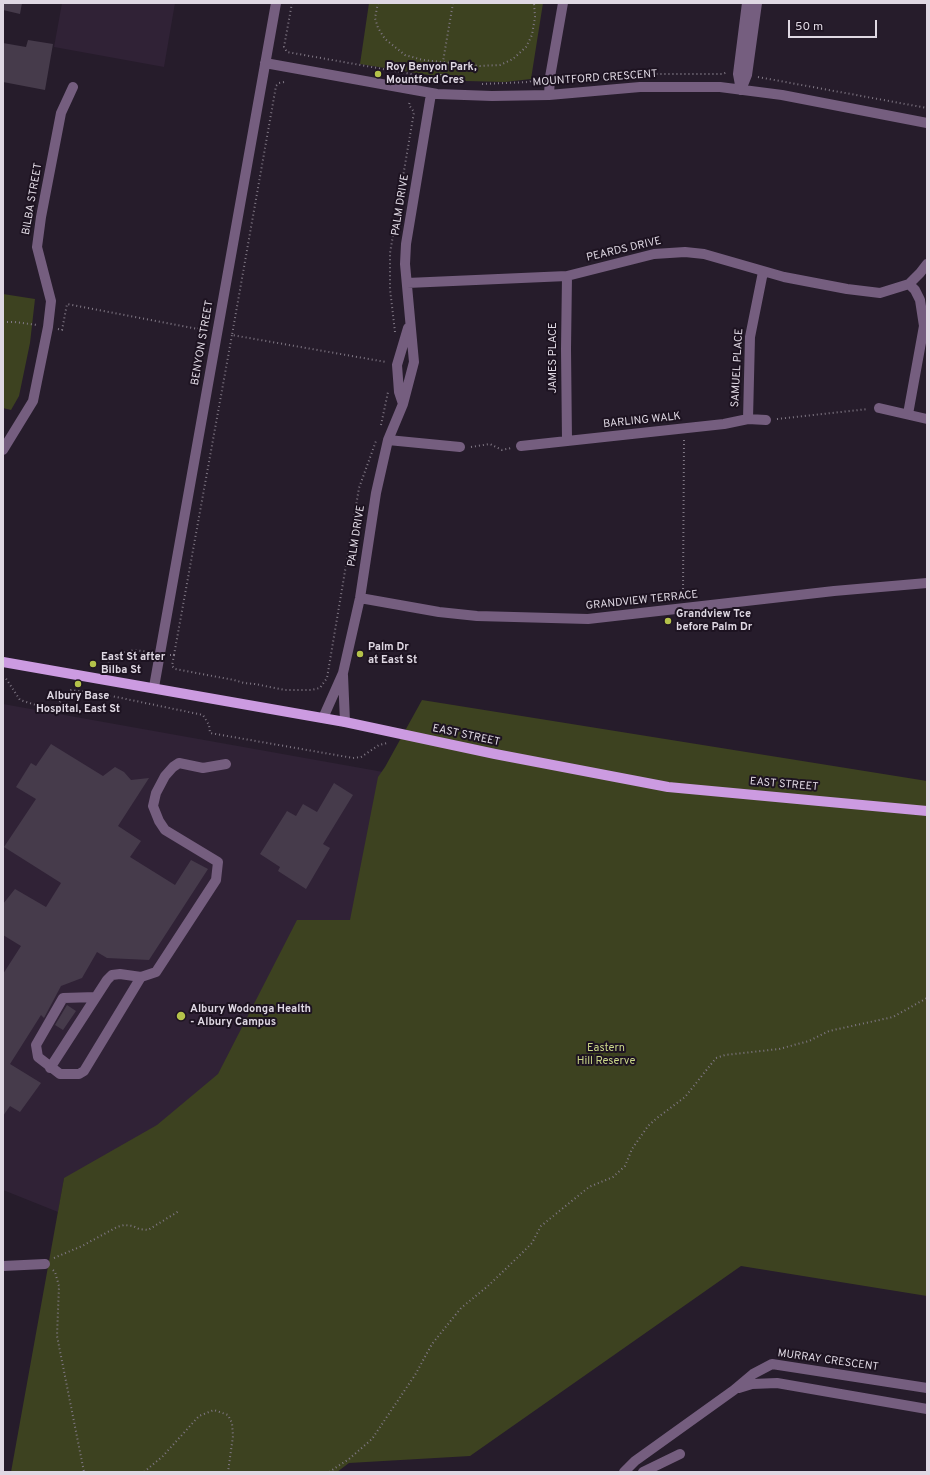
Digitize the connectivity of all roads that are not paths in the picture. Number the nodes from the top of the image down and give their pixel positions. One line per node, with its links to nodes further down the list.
1 (276, 3): 5 (street, BENYON STREET)
2 (563, 3): 9 (street)
3 (747, 3): 7 (street)
4 (757, 3): 7 (street)
5 (265, 63): 8 (street, MOUNTFORD CRESCENT); 32 (street, BENYON STREET)
6 (73, 87): 27 (street, BILBA STREET)
7 (741, 90): 9 (street, MOUNTFORD CRESCENT); 10 (street, MOUNTFORD CRESCENT)
8 (431, 94): 9 (street, MOUNTFORD CRESCENT); 14 (street, PALM DRIVE)
9 (549, 95)
10 (927, 123)
11 (927, 264): 15 (street, PEARDS DRIVE)
12 (763, 272): 13 (street, PEARDS DRIVE); 15 (street, PEARDS DRIVE); 21 (street, SAMUEL PLACE)
13 (567, 276): 14 (street, PEARDS DRIVE); 24 (street, JAMES PLACE)
14 (407, 283): 16 (street, PALM DRIVE)
15 (909, 284): 19 (street)
16 (410, 320): 17 (street, PALM DRIVE); 17 (street, PALM DRIVE)
17 (403, 404): 23 (street, PALM DRIVE)
18 (879, 408): 19 (street)
19 (908, 414): 20 (street)
20 (927, 419)
21 (748, 420): 22 (street, BARLING WALK); 24 (street, BARLING WALK)
22 (766, 420)
23 (388, 440): 26 (street); 29 (street, PALM DRIVE)
24 (567, 441): 25 (street, BARLING WALK)
25 (521, 446)
26 (460, 447)
27 (3, 450)
28 (927, 583): 29 (street, GRANDVIEW TERRACE)
29 (360, 598): 31 (street, PALM DRIVE)
30 (3, 662): 32 (main road, EAST STREET)
31 (343, 673): 33 (street, PALM DRIVE); 34 (street, PALM DRIVE)
32 (154, 687): 33 (main road, EAST STREET)
33 (323, 718): 34 (main road, EAST STREET)
34 (345, 722): 36 (main road, EAST STREET)
35 (226, 764): 37 (street)
36 (927, 810)
37 (138, 981): 38 (street); 39 (street)
38 (96, 996): 39 (street); 39 (street)
39 (50, 1068)
40 (45, 1264): 41 (street)
41 (3, 1266)
42 (927, 1388): 43 (street, MURRAY CRESCENT)
43 (734, 1390): 44 (street, MURRAY CRESCENT); 46 (street, MURRAY CRESCENT)
44 (927, 1408)
45 (680, 1454): 47 (street)
46 (624, 1472)
47 (644, 1472)

